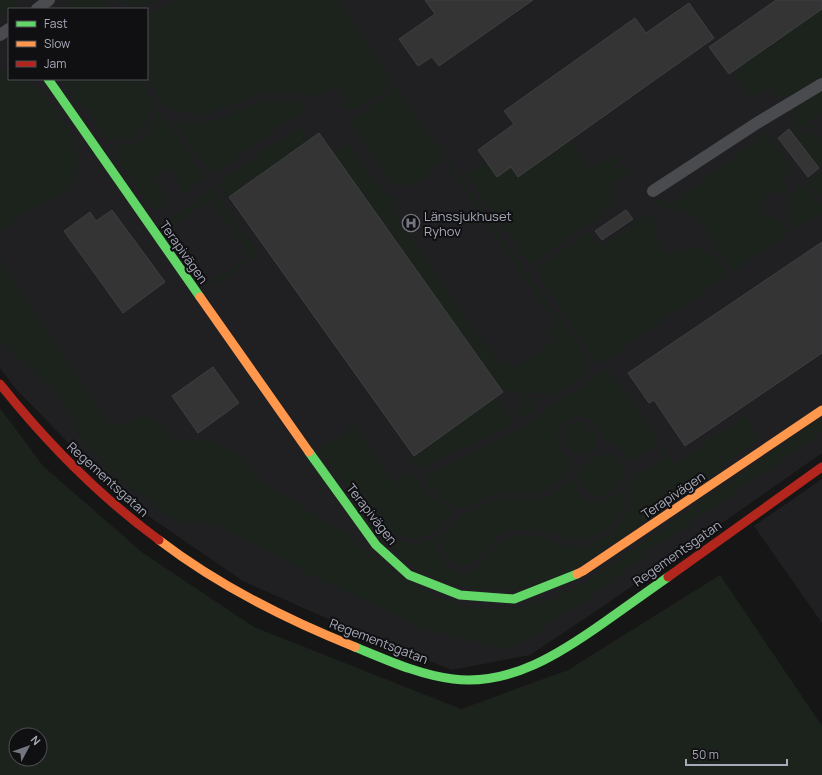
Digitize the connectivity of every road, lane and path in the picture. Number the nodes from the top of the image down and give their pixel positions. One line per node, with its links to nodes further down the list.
1 (49, 0): 2 (street)
2 (38, 8)
3 (49, 80): 7 (street, Terapivägen)
4 (822, 84): 5 (street)
5 (653, 191)
6 (0, 384): 8 (street, Regementsgatan)
7 (822, 410)
8 (822, 467)

